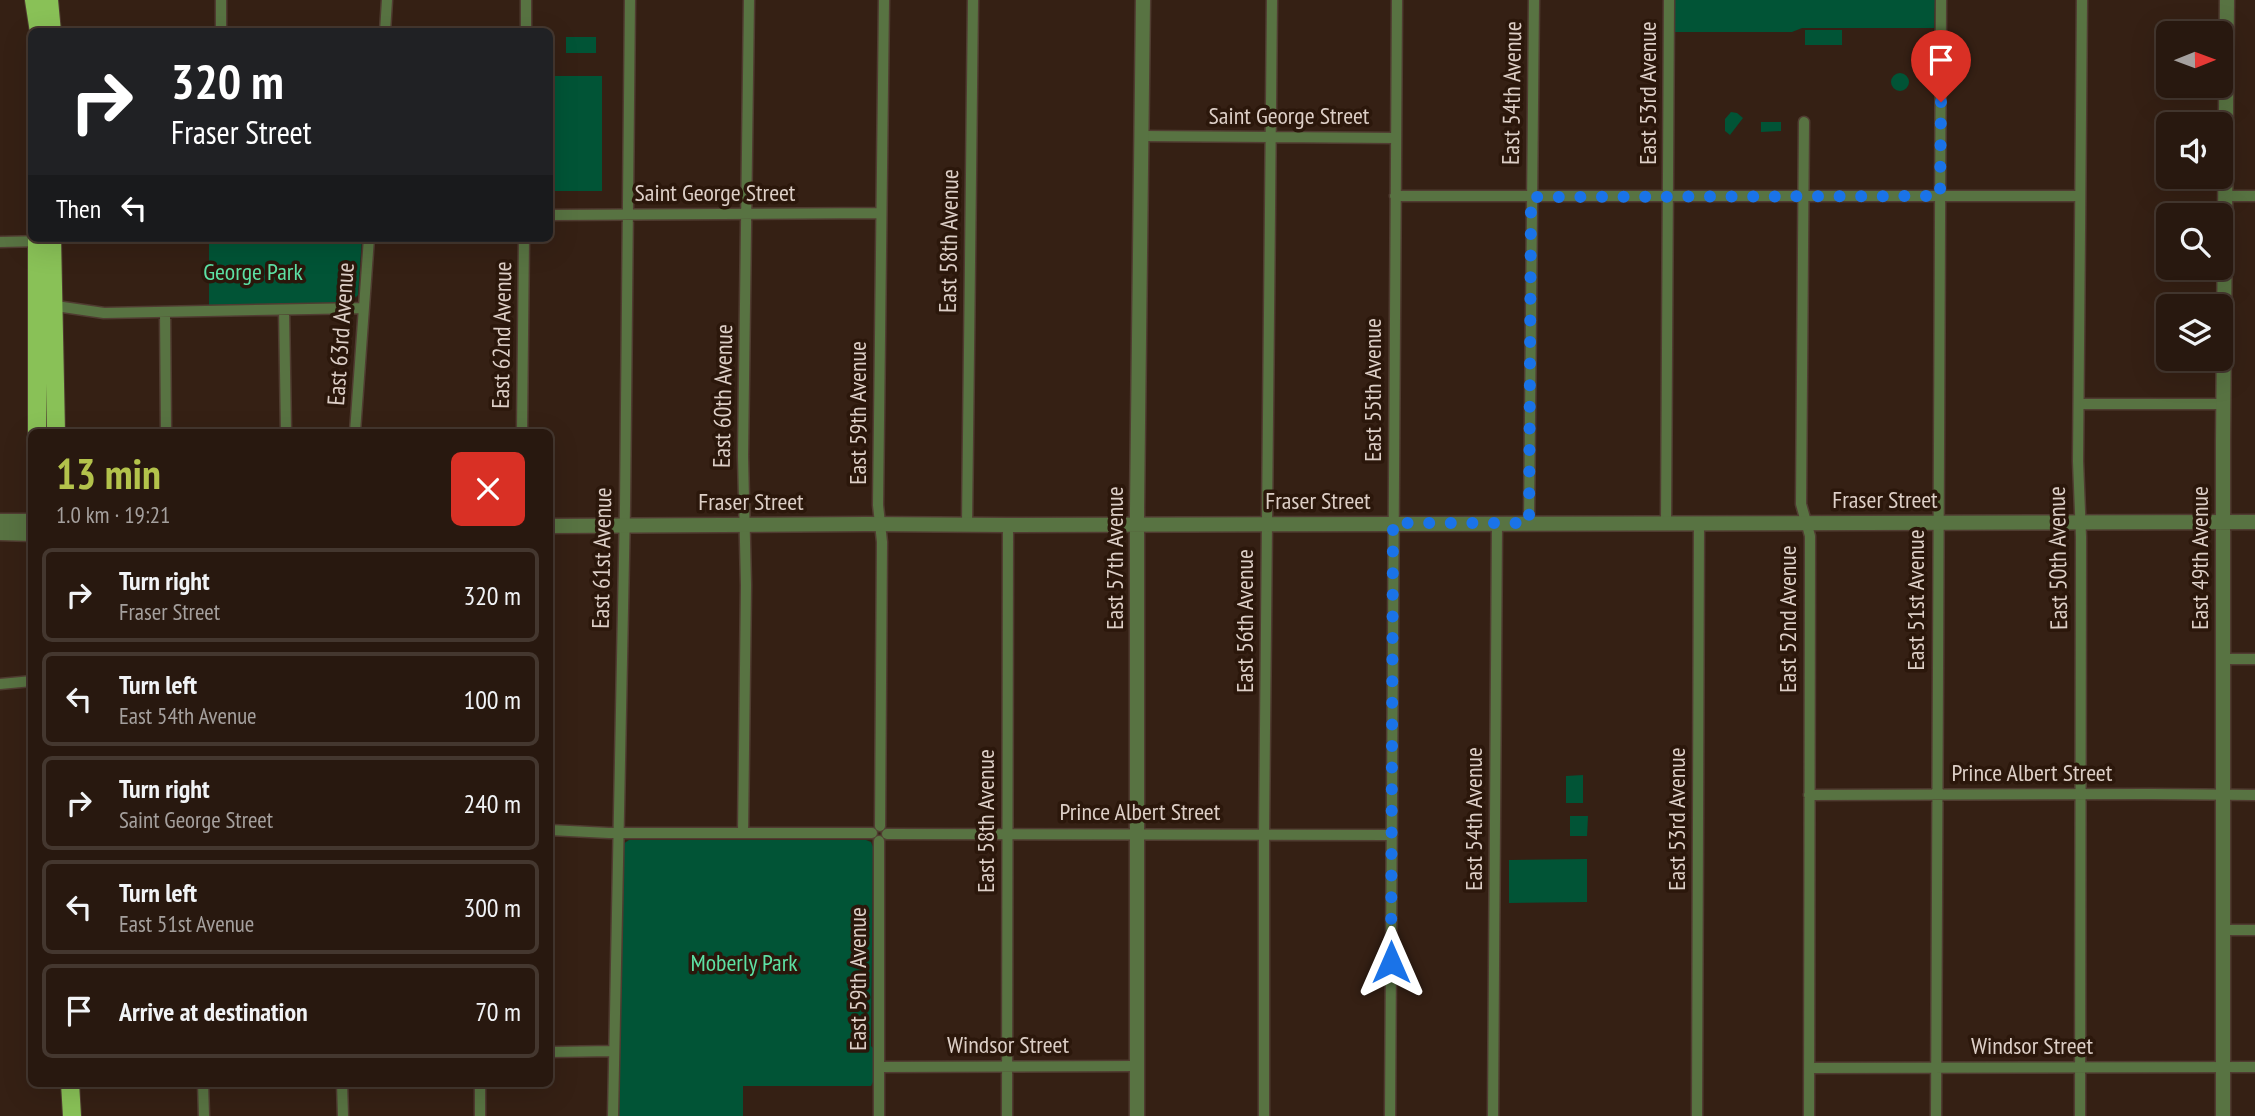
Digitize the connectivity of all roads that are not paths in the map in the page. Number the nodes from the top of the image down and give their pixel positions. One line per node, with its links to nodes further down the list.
1 (34, 0): 18 (main road)
2 (49, 0): 19 (main road)
3 (221, 0): 20 (street)
4 (387, 0): 21 (street)
5 (526, 0): 22 (street)
6 (630, 0): 37 (street, East 61st Avenue)
7 (749, 0): 38 (street, East 60th Avenue)
8 (884, 0): 35 (street, East 59th Avenue)
9 (973, 0): 72 (street, East 58th Avenue)
10 (1143, 0): 24 (street, East 57th Avenue)
11 (1272, 0): 25 (street, East 56th Avenue)
12 (1397, 0): 26 (street, East 55th Avenue)
13 (1534, 0): 34 (street, East 54th Avenue)
14 (1669, 0): 28 (street, East 53rd Avenue)
15 (1941, 0): 30 (street, East 51st Avenue)
16 (2082, 0): 31 (street, East 50th Avenue)
17 (2227, 0): 32 (street, East 49th Avenue)
18 (38, 28)
19 (51, 28)
20 (221, 28)
21 (385, 28)
22 (526, 28)
23 (1804, 122): 29 (street, East 52nd Avenue)
24 (1142, 136): 25 (street, Saint George Street); 74 (street, East 57th Avenue)
25 (1272, 137): 26 (street, Saint George Street); 70 (street, East 56th Avenue)
26 (1395, 138): 27 (street, East 55th Avenue)
27 (1395, 196): 34 (street); 60 (street, East 55th Avenue)
28 (1668, 196): 29 (street); 34 (street); 63 (street, East 53rd Avenue)
29 (1804, 196): 30 (street); 65 (street, East 52nd Avenue)
30 (1940, 196): 31 (street); 66 (street, East 51st Avenue)
31 (2080, 196): 48 (street, East 50th Avenue)
32 (2225, 196): 33 (street); 49 (street, East 49th Avenue)
33 (2255, 196)
34 (1531, 197): 62 (street, East 54th Avenue)
35 (881, 214): 38 (street, Saint George Street); 69 (street, East 59th Avenue)
36 (553, 215): 37 (street, Saint George Street)
37 (628, 215): 38 (street, Saint George Street); 71 (street, East 61st Avenue)
38 (746, 215): 68 (street, East 60th Avenue)
39 (28, 241): 40 (street)
40 (0, 242)
41 (45, 242): 44 (main road)
42 (369, 242): 45 (street, East 63rd Avenue)
43 (524, 242): 55 (street, East 62nd Avenue)
44 (45, 305): 47 (street); 50 (main road); 51 (main road)
45 (364, 308): 46 (street); 54 (street, East 63rd Avenue)
46 (284, 310): 47 (street); 53 (street)
47 (165, 312): 52 (street)
48 (2079, 404): 49 (street); 67 (street, East 50th Avenue)
49 (2223, 404): 58 (street, East 49th Avenue)
50 (37, 429)
51 (55, 429)
52 (166, 429)
53 (286, 429)
54 (355, 429)
55 (522, 429)
56 (0, 521): 57 (street)
57 (28, 521)
58 (2223, 522): 59 (street, Fraser Street); 67 (street, Fraser Street); 78 (street, East 49th Avenue)
59 (2255, 522)
60 (1393, 523): 61 (street, Fraser Street); 70 (street, Fraser Street); 94 (street, East 55th Avenue)
61 (1497, 523): 62 (street, Fraser Street); 121 (street, East 54th Avenue)
62 (1529, 523): 63 (street, Fraser Street)
63 (1666, 523): 64 (street, Fraser Street)
64 (1699, 523): 65 (street, Fraser Street); 122 (street, East 53rd Avenue)
65 (1805, 523): 66 (street, Fraser Street); 83 (street, East 52nd Avenue)
66 (1937, 523): 67 (street, Fraser Street); 84 (street, East 51st Avenue)
67 (2080, 523): 82 (street, East 50th Avenue)
68 (744, 524): 69 (street, Fraser Street); 71 (street, Fraser Street); 91 (street, East 60th Avenue)
69 (880, 524): 72 (street, Fraser Street); 89 (street, East 59th Avenue)
70 (1267, 524): 74 (street, Fraser Street); 93 (street, East 56th Avenue)
71 (624, 525): 75 (street, Fraser Street); 88 (street, East 61st Avenue)
72 (967, 525): 73 (street, Fraser Street)
73 (1008, 525): 74 (street, Fraser Street); 92 (street, East 58th Avenue)
74 (1138, 525): 90 (street, East 57th Avenue)
75 (553, 526)
76 (0, 533): 77 (street)
77 (28, 534)
78 (2222, 659): 79 (street); 85 (street, East 49th Avenue)
79 (2255, 659)
80 (28, 681): 81 (street)
81 (0, 684)
82 (2080, 794): 84 (street, Prince Albert Street); 85 (street, Prince Albert Street); 104 (street, East 50th Avenue)
83 (1809, 795): 84 (street, Prince Albert Street); 106 (street, East 52nd Avenue)
84 (1937, 795): 103 (street, East 51st Avenue)
85 (2222, 795): 86 (street, Prince Albert Street); 95 (street, East 49th Avenue)
86 (2255, 795)
87 (553, 830): 88 (street, Prince Albert Street)
88 (618, 833): 91 (street, Prince Albert Street); 97 (street, East 61st Avenue)
89 (880, 833): 91 (street, Prince Albert Street); 92 (street, Prince Albert Street); 102 (street, East 59th Avenue)
90 (1138, 833): 92 (street, Prince Albert Street); 93 (street, Prince Albert Street); 100 (street, East 57th Avenue)
91 (743, 834)
92 (1007, 834): 99 (street, East 58th Avenue)
93 (1264, 834): 94 (street, Prince Albert Street); 119 (street, East 56th Avenue)
94 (1392, 835): 120 (street, East 55th Avenue)
95 (2223, 930): 96 (street); 101 (street, East 49th Avenue)
96 (2255, 930)
97 (613, 1051): 98 (street); 115 (street, East 61st Avenue)
98 (553, 1052)
99 (1006, 1066): 100 (street, Windsor Street); 102 (street, Windsor Street); 117 (street, East 58th Avenue)
100 (1137, 1066): 118 (street, East 57th Avenue)
101 (2223, 1066): 104 (street, Windsor Street); 105 (street, Windsor Street); 126 (street, East 49th Avenue)
102 (879, 1067): 116 (street, East 59th Avenue)
103 (1936, 1067): 104 (street, Windsor Street); 106 (street, Windsor Street); 124 (street, East 51st Avenue)
104 (2081, 1067): 125 (street, East 50th Avenue)
105 (2255, 1067)
106 (1809, 1068): 123 (street, East 52nd Avenue)
107 (70, 1087): 111 (main road)
108 (203, 1087): 112 (street)
109 (342, 1087): 113 (street)
110 (480, 1087): 114 (street)
111 (72, 1116)
112 (204, 1116)
113 (342, 1116)
114 (480, 1116)
115 (613, 1116)
116 (878, 1116)
117 (1007, 1116)
118 (1137, 1116)
119 (1264, 1116)
120 (1391, 1116)
121 (1493, 1116)
122 (1697, 1116)
123 (1809, 1116)
124 (1936, 1116)
125 (2080, 1116)
126 (2223, 1116)

